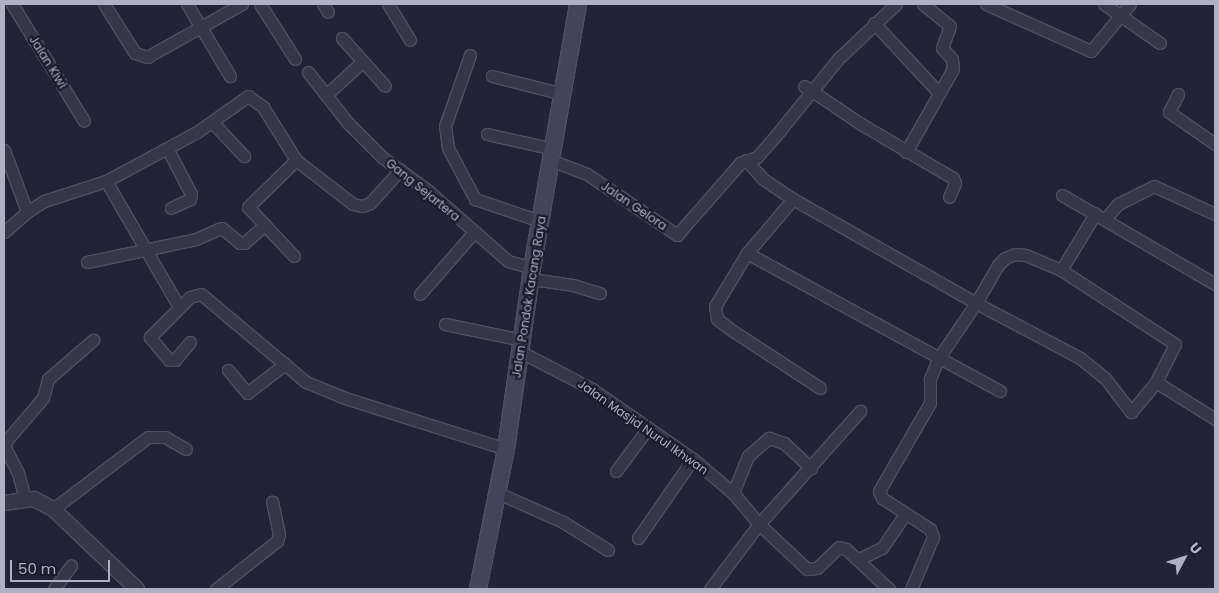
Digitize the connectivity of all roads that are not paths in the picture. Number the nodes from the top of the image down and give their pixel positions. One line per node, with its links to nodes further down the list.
1 (12, 4): 31 (street, Jalan Kiwi)
2 (104, 4): 15 (street)
3 (187, 4): 15 (street)
4 (242, 4): 15 (street)
5 (260, 4): 20 (street)
6 (388, 4): 17 (street)
7 (578, 4): 28 (main road, Jalan Pondok Kacang Raya)
8 (896, 4): 14 (street)
9 (923, 4): 27 (street)
10 (986, 4): 13 (street)
11 (1104, 4): 13 (street)
12 (1130, 4): 13 (street)
13 (1120, 16): 18 (street)
14 (874, 23): 26 (street); 27 (street)
15 (201, 29): 23 (street)
16 (342, 38): 21 (street)
17 (410, 40)
18 (1160, 43)
19 (470, 55): 51 (street)
20 (295, 60)
21 (363, 61): 25 (street); 30 (street)
22 (308, 72): 30 (street, Gang Sejartera)
23 (230, 76)
24 (492, 76): 28 (street)
25 (385, 86)
26 (808, 88): 37 (street); 41 (street)
27 (939, 93): 37 (street)
28 (564, 94): 38 (main road, Jalan Pondok Kacang Raya)
29 (1178, 94): 34 (street)
30 (326, 95): 42 (street, Gang Sejartera)
31 (84, 121)
32 (212, 122): 35 (street); 39 (street); 40 (street)
33 (487, 134): 38 (street)
34 (1215, 144)
35 (167, 148): 43 (street); 47 (street)
36 (4, 150): 48 (street)
37 (906, 152): 45 (street)
38 (553, 155): 41 (street, Jalan Gelora); 51 (main road, Jalan Pondok Kacang Raya)
39 (244, 156)
40 (296, 160): 42 (street); 52 (street)
41 (746, 160): 46 (street)
42 (400, 170): 54 (street, Gang Sejartera)
43 (106, 180): 48 (street); 55 (street)
44 (1062, 195): 50 (street)
45 (949, 197)
46 (792, 199): 56 (street); 64 (street)
47 (171, 208)
48 (27, 212): 53 (street)
49 (1215, 214): 50 (street)
50 (1100, 217): 59 (street); 61 (street)
51 (540, 220): 60 (main road, Jalan Pondok Kacang Raya)
52 (265, 225): 55 (street); 57 (street)
53 (4, 232)
54 (474, 232): 60 (street, Gang Sejartera); 63 (street)
55 (146, 247): 58 (street); 65 (street)
56 (746, 253): 70 (street); 74 (street)
57 (294, 256)
58 (86, 262)
59 (1061, 270): 64 (street); 73 (street)
60 (531, 273): 62 (street, Gang Sejartera); 69 (main road, Jalan Pondok Kacang Raya)
61 (1215, 284)
62 (600, 293)
63 (420, 294)
64 (976, 303): 70 (street); 73 (street)
65 (179, 307): 68 (street); 71 (street)
66 (445, 324): 69 (street, Jalan Masjid Nurul Ikhwan)
67 (92, 340): 86 (street)
68 (190, 342)
69 (522, 346): 78 (street, Jalan Masjid Nurul Ikhwan); 80 (main road, Jalan Pondok Kacang Raya)
70 (938, 359): 75 (street); 90 (street)
71 (285, 364): 72 (street); 80 (street)
72 (228, 370)
73 (1156, 382): 77 (street)
74 (820, 388)
75 (1000, 391)
76 (860, 411): 82 (street)
77 (1215, 419)
78 (648, 428): 81 (street, Jalan Masjid Nurul Ikhwan); 83 (street)
79 (186, 449): 89 (street)
80 (506, 449): 84 (main road, Jalan Pondok Kacang Raya)
81 (693, 459): 85 (street, Jalan Masjid Nurul Ikhwan); 92 (street)
82 (811, 468): 85 (street); 91 (street)
83 (616, 471)
84 (496, 492): 93 (street); 99 (main road, Jalan Pondok Kacang Raya)
85 (732, 492): 91 (street, Jalan Masjid Nurul Ikhwan)
86 (25, 499): 87 (street); 89 (street)
87 (4, 502)
88 (272, 502): 98 (street)
89 (53, 509): 97 (street)
90 (904, 515): 94 (street); 102 (street)
91 (759, 524): 94 (street, Jalan Masjid Nurul Ikhwan); 100 (street)
92 (638, 538)
93 (608, 550)
94 (859, 559): 101 (street, Jalan Masjid Nurul Ikhwan)
95 (70, 566): 96 (street)
96 (54, 589)
97 (137, 589)
98 (216, 589)
99 (478, 589)
100 (710, 589)
101 (886, 589)
102 (911, 589)

